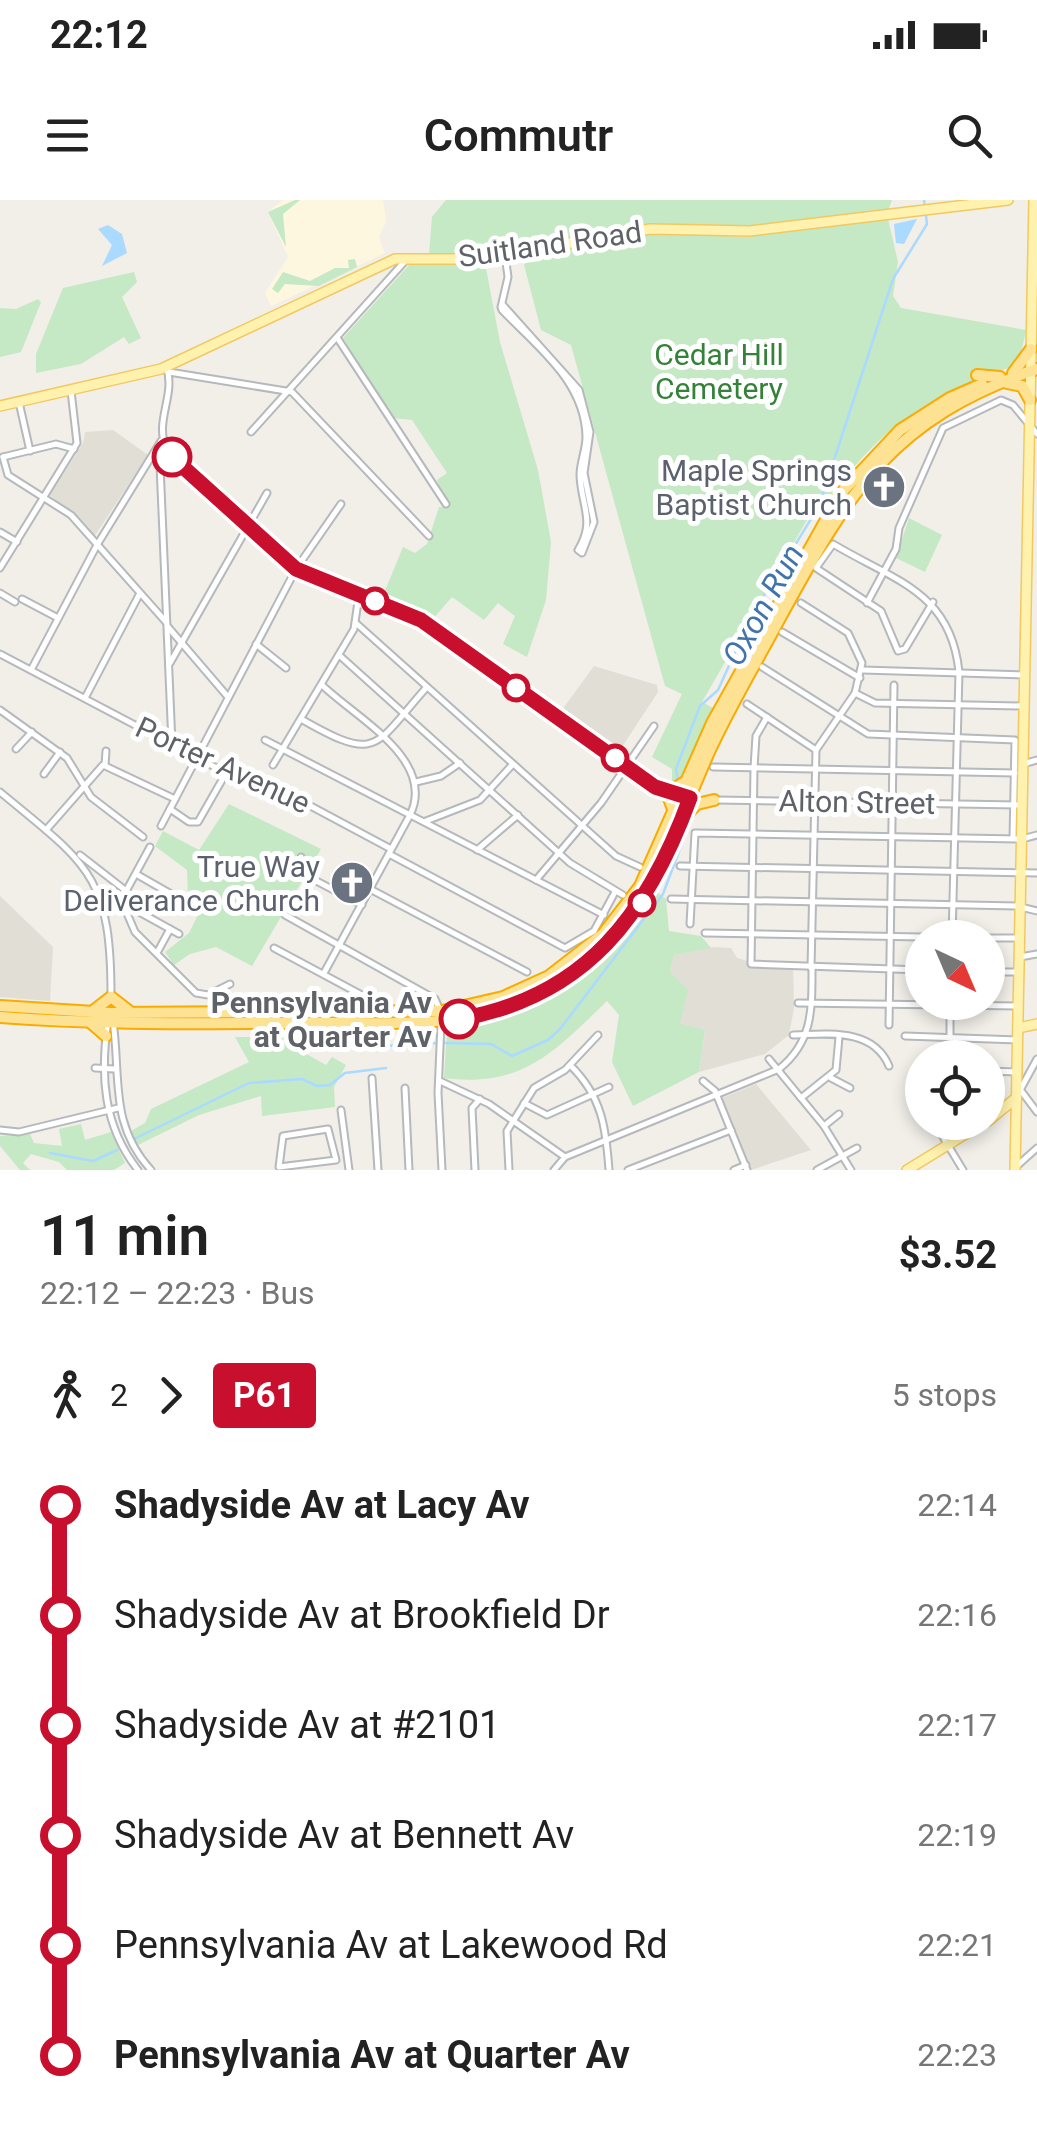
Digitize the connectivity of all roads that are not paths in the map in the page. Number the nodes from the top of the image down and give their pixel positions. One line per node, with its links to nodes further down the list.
1 (1008, 200): 4 (main road, Suitland Road)
2 (1034, 200): 3 (main road)
3 (1035, 240): 6 (main road)
4 (505, 256): 5 (main road, Suitland Road); 39 (street)
5 (406, 257): 7 (street); 9 (main road, Suitland Road)
6 (1034, 301): 8 (main road)
7 (338, 339): 14 (street); 32 (street)
8 (1030, 349): 10 (main road); 11 (highway)
9 (168, 369): 13 (main road, Suitland Road); 14 (street); 22 (street)
10 (1034, 370): 11 (highway); 12 (highway); 16 (main road)
11 (1012, 373): 12 (highway)
12 (1001, 380): 15 (highway); 15 (highway); 16 (highway); 19 (highway)
13 (70, 391): 17 (main road, Suitland Road); 23 (street)
14 (289, 391): 21 (street); 35 (street)
15 (962, 392): 19 (highway)
16 (1030, 400): 20 (main road)
17 (19, 402): 18 (main road, Suitland Road); 24 (street)
18 (0, 406)
19 (943, 406): 100 (highway); 109 (highway)
20 (1033, 430): 27 (main road); 42 (street)
21 (251, 432)
22 (162, 438): 25 (street); 33 (street, Alton Street)
23 (74, 449): 24 (street); 30 (street)
24 (30, 451): 26 (street)
25 (155, 451): 37 (street); 53 (street)
26 (1, 457): 30 (street)
27 (1028, 483): 28 (street); 38 (main road)
28 (1037, 492)
29 (267, 493): 33 (street)
30 (44, 498): 36 (street); 37 (street)
31 (341, 504): 41 (street)
32 (446, 504)
33 (244, 526): 41 (street, Alton Street); 55 (street)
34 (0, 532): 36 (street)
35 (429, 536)
36 (16, 542): 40 (street)
37 (96, 544): 44 (street); 50 (street)
38 (1032, 546): 49 (main road)
39 (580, 552)
40 (0, 568)
41 (296, 569): 45 (street, Alton Street); 56 (street)
42 (884, 574): 46 (street); 46 (street); 47 (street)
43 (0, 594): 50 (street)
44 (139, 595): 53 (street); 71 (street)
45 (358, 595): 52 (street); 99 (street, Alton Street)
46 (867, 602): 47 (street)
47 (933, 602): 63 (street)
48 (801, 603): 64 (street)
49 (1026, 608): 51 (street); 65 (main road)
50 (58, 618): 62 (street)
51 (1037, 618)
52 (356, 624): 58 (street); 68 (street)
53 (168, 625): 55 (street); 59 (street)
54 (782, 632): 64 (street)
55 (183, 644): 59 (street); 70 (street)
56 (256, 644): 60 (street); 70 (street)
57 (0, 654): 62 (street, Porter Avenue)
58 (340, 655): 66 (street); 77 (street)
59 (170, 663): 87 (street)
60 (286, 668)
61 (762, 668): 79 (street)
62 (32, 670): 71 (street, Porter Avenue)
63 (959, 672): 64 (street); 65 (street); 74 (street)
64 (861, 674): 69 (street)
65 (1025, 674): 75 (main road)
66 (322, 685): 80 (street); 86 (street)
67 (894, 685): 72 (street)
68 (427, 688): 77 (street); 97 (street)
69 (856, 692): 72 (street); 79 (street)
70 (228, 697): 93 (street)
71 (85, 698): 87 (street, Porter Avenue)
72 (895, 703): 74 (street); 83 (street)
73 (747, 704): 78 (street)
74 (958, 704): 75 (street); 84 (street)
75 (1024, 706): 104 (main road)
76 (0, 710): 82 (street)
77 (404, 713): 86 (street); 95 (street)
78 (767, 718): 90 (street); 101 (street)
79 (838, 718): 83 (street); 90 (street)
80 (301, 719): 86 (street); 89 (street)
81 (654, 726): 99 (street)
82 (32, 732): 88 (street); 92 (street)
83 (894, 736): 84 (street); 103 (street)
84 (957, 738): 104 (street); 105 (street)
85 (265, 740): 89 (street)
86 (382, 740): 108 (street)
87 (172, 744): 93 (street, Porter Avenue)
88 (16, 749)
89 (283, 749): 98 (street); 124 (street)
90 (816, 750): 102 (street)
91 (106, 751): 96 (street)
92 (60, 752): 107 (street); 110 (street)
93 (197, 757): 106 (street, Porter Avenue); 115 (street)
94 (1037, 760): 104 (street)
95 (460, 763): 108 (street); 111 (street)
96 (106, 764): 110 (street); 115 (street)
97 (514, 764): 111 (street); 128 (street)
98 (273, 765)
99 (627, 767): 113 (street, Alton Street); 128 (street)
100 (708, 768): 101 (street); 114 (highway); 116 (highway)
101 (754, 768): 102 (street); 117 (street)
102 (816, 769): 103 (street); 118 (street)
103 (894, 770): 105 (street); 119 (street)
104 (1020, 770): 105 (street); 121 (main road)
105 (956, 772): 120 (street)
106 (226, 773): 122 (street); 141 (street, Porter Avenue)
107 (44, 774)
108 (416, 782): 124 (street)
109 (685, 782): 113 (highway); 114 (highway)
110 (84, 784): 129 (street); 133 (street)
111 (491, 790): 125 (street); 126 (street)
112 (0, 792): 129 (street)
113 (667, 793): 114 (street, Alton Street); 123 (highway)
114 (685, 798): 116 (street, Alton Street); 123 (highway); 137 (highway)
115 (175, 800): 122 (street)
116 (714, 800): 117 (street, Alton Street); 137 (highway)
117 (753, 800): 118 (street, Alton Street); 130 (street)
118 (815, 801): 119 (street, Alton Street); 132 (street)
119 (893, 802): 120 (street, Alton Street); 134 (street)
120 (955, 804): 121 (street, Alton Street); 135 (street)
121 (1018, 805): 136 (main road)
122 (170, 809): 127 (street)
123 (673, 812): 209 (highway)
124 (410, 814): 126 (street); 141 (street)
125 (518, 815): 140 (street); 142 (street)
126 (425, 822): 140 (street)
127 (160, 826)
128 (582, 826): 142 (street); 146 (street)
129 (46, 830): 138 (street)
130 (753, 834): 132 (street); 145 (street); 148 (street)
131 (1037, 835): 136 (street)
132 (814, 836): 134 (street); 149 (street)
133 (143, 837)
134 (892, 837): 135 (street); 150 (street)
135 (954, 838): 136 (street); 151 (street)
136 (1017, 838): 153 (main road)
137 (673, 843): 209 (highway)
138 (66, 845): 147 (street); 155 (street)
139 (150, 847): 152 (street)
140 (477, 850): 156 (street)
141 (390, 852): 157 (street); 175 (street, Porter Avenue)
142 (560, 853): 156 (street); 159 (street)
143 (301, 857): 168 (street)
144 (680, 866): 145 (street)
145 (692, 866): 148 (street); 162 (street)
146 (640, 867)
147 (96, 868): 155 (street); 158 (street)
148 (753, 868): 149 (street); 163 (street)
149 (813, 869): 150 (street); 165 (street)
150 (892, 870): 151 (street); 166 (street)
151 (954, 872): 153 (street); 167 (street)
152 (135, 873): 158 (street); 164 (street)
153 (1021, 873): 154 (street); 170 (main road)
154 (1037, 873)
155 (90, 874): 173 (street)
156 (536, 880): 175 (street)
157 (370, 889): 168 (street); 195 (street)
158 (125, 890): 169 (street)
159 (615, 892): 160 (street); 175 (street)
160 (622, 895)
161 (672, 899): 162 (street)
162 (691, 900): 163 (street); 177 (street)
163 (752, 901): 165 (street); 181 (street)
164 (185, 902)
165 (812, 902): 166 (street); 182 (street)
166 (891, 903): 167 (street); 183 (street)
167 (953, 904): 170 (street); 176 (street)
168 (362, 905): 187 (street)
169 (118, 906): 171 (street); 173 (street)
170 (1020, 908): 172 (street); 186 (main road)
171 (126, 911): 178 (street); 189 (street)
172 (1037, 911)
173 (104, 914): 200 (street)
174 (285, 915): 187 (street)
175 (604, 915)
176 (953, 920)
177 (690, 924)
178 (170, 929): 180 (street); 189 (street)
179 (705, 933): 181 (street)
180 (179, 934)
181 (752, 934): 182 (street); 192 (street)
182 (812, 935): 183 (street); 192 (street)
183 (890, 936): 184 (street); 193 (street)
184 (905, 936)
185 (1005, 938): 186 (street)
186 (1020, 938): 191 (main road)
187 (339, 946): 198 (street); 209 (street)
188 (274, 948): 198 (street)
189 (158, 952): 199 (street)
190 (1037, 954): 191 (street)
191 (1019, 957): 197 (main road)
192 (811, 968): 193 (street); 203 (street)
193 (890, 970): 194 (street); 204 (street)
194 (905, 970)
195 (526, 972)
196 (1005, 972): 197 (street)
197 (1019, 972): 208 (main road)
198 (324, 974): 201 (street)
199 (230, 984)
200 (111, 997): 211 (highway); 212 (highway); 216 (street)
201 (371, 1000)
202 (798, 1003): 203 (street)
203 (812, 1004): 204 (street); 219 (street)
204 (889, 1004): 205 (street); 215 (street)
205 (905, 1004)
206 (0, 1006): 211 (highway)
207 (1005, 1006): 208 (street)
208 (1018, 1006): 217 (main road)
209 (441, 1016): 212 (highway); 235 (street)
210 (0, 1017): 211 (highway)
211 (90, 1017): 216 (highway); 216 (highway)
212 (134, 1018): 216 (highway); 216 (highway)
213 (950, 1020): 223 (street)
214 (1037, 1024): 217 (main road)
215 (889, 1025)
216 (110, 1027): 230 (street); 231 (street)
217 (1018, 1028): 224 (main road)
218 (598, 1034): 227 (street)
219 (806, 1035): 220 (street); 222 (street); 232 (street)
220 (793, 1036)
221 (906, 1036): 223 (street)
222 (840, 1037): 228 (street); 237 (street)
223 (950, 1038): 224 (street)
224 (1018, 1040): 234 (main road)
225 (769, 1059): 232 (street)
226 (1037, 1060): 242 (street)
227 (570, 1065): 243 (street); 247 (street)
228 (889, 1066)
229 (95, 1068): 230 (street)
230 (104, 1068): 231 (street); 251 (street)
231 (114, 1069): 249 (street)
232 (779, 1069): 244 (street); 245 (street)
233 (1005, 1072): 234 (street)
234 (1017, 1072): 242 (main road)
235 (439, 1077): 246 (street); 274 (street)
236 (372, 1078): 272 (street)
237 (831, 1078): 241 (street); 245 (street)
238 (703, 1080): 244 (street)
239 (405, 1088): 273 (street)
240 (609, 1088): 243 (street)
241 (850, 1088)
242 (1018, 1090): 248 (main road); 252 (street); 268 (main road)
243 (594, 1094): 247 (street); 258 (street)
244 (717, 1095): 257 (street); 258 (street)
245 (801, 1098): 255 (street)
246 (480, 1099): 254 (street); 275 (street)
247 (524, 1102): 254 (street)
248 (1005, 1103)
249 (118, 1108): 251 (street); 270 (street)
250 (341, 1110): 271 (street)
251 (108, 1111): 256 (street); 269 (street)
252 (1037, 1112)
253 (840, 1114): 255 (street)
254 (512, 1123): 264 (street); 276 (street)
255 (824, 1126): 265 (street)
256 (0, 1130)
257 (731, 1130): 266 (street); 279 (street)
258 (606, 1140): 264 (street); 278 (street)
259 (944, 1140): 261 (street)
260 (957, 1140): 261 (main road)
261 (947, 1146): 283 (main road); 284 (street)
262 (857, 1148): 265 (street)
263 (1037, 1148): 268 (street)
264 (565, 1156): 277 (street)
265 (842, 1157): 281 (street); 282 (street)
266 (746, 1168): 280 (street)
267 (278, 1169): 267 (street)
268 (1015, 1169)
269 (138, 1170)
270 (151, 1170)
271 (350, 1170)
272 (378, 1170)
273 (410, 1170)
274 (442, 1170)
275 (474, 1170)
276 (509, 1170)
277 (554, 1170)
278 (609, 1170)
279 (628, 1170)
280 (734, 1170)
281 (818, 1170)
282 (851, 1170)
283 (907, 1170)
284 (962, 1170)

